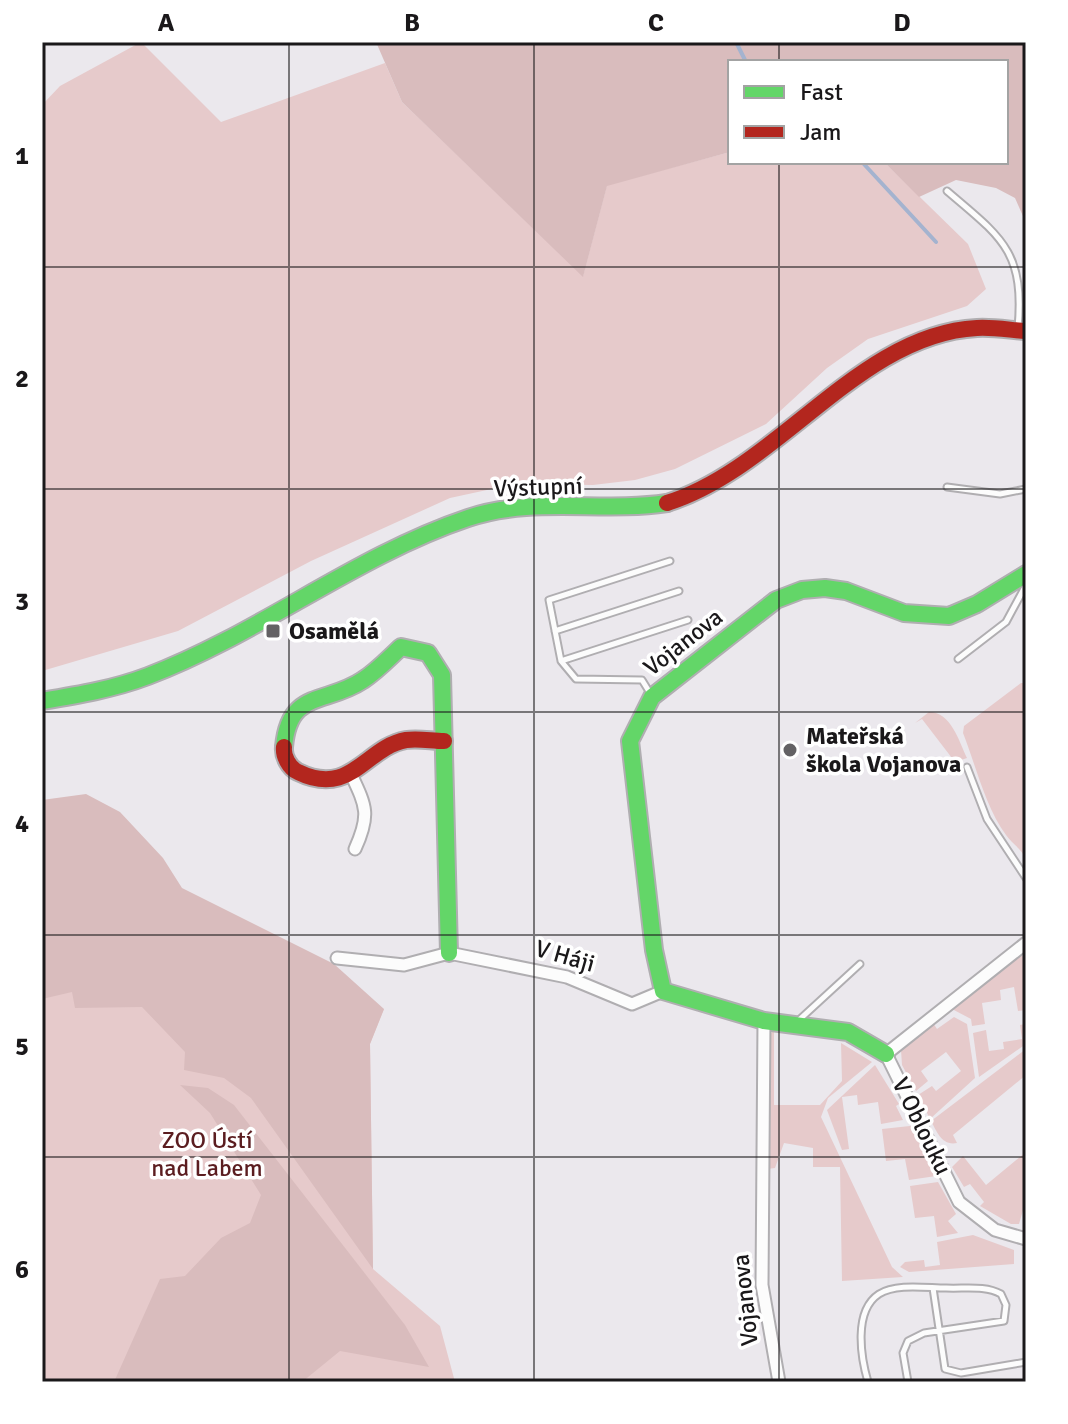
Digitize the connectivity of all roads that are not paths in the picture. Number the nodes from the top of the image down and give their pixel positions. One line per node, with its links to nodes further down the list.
1 (947, 191): 2 (lane)
2 (1022, 330): 14 (street, Výstupní)
3 (947, 487): 4 (lane)
4 (1026, 489)
5 (670, 561): 10 (lane)
6 (1026, 574): 13 (street, Vojanova)
7 (1026, 585): 11 (lane)
8 (679, 591): 10 (lane)
9 (688, 620): 12 (lane)
10 (555, 631): 12 (lane)
11 (958, 659)
12 (561, 661): 13 (lane)
13 (652, 697): 24 (street, Vojanova)
14 (42, 701)
15 (444, 741): 17 (street); 17 (street); 21 (street)
16 (967, 767): 19 (lane)
17 (350, 772): 18 (street)
18 (355, 849)
19 (1026, 878)
20 (1026, 943): 27 (street, V Oblouku)
21 (449, 953): 22 (street, V Háji); 24 (street, V Háji)
22 (337, 958)
23 (860, 964): 26 (lane)
24 (663, 991): 25 (street)
25 (764, 1021): 26 (street); 32 (street, Vojanova)
26 (797, 1023): 27 (street)
27 (886, 1054): 28 (street, V Oblouku)
28 (1026, 1239)
29 (933, 1288): 30 (lane); 30 (lane); 33 (lane)
30 (939, 1331): 31 (lane); 34 (lane)
31 (1026, 1362)
32 (779, 1382)
33 (868, 1382)
34 (908, 1382)

